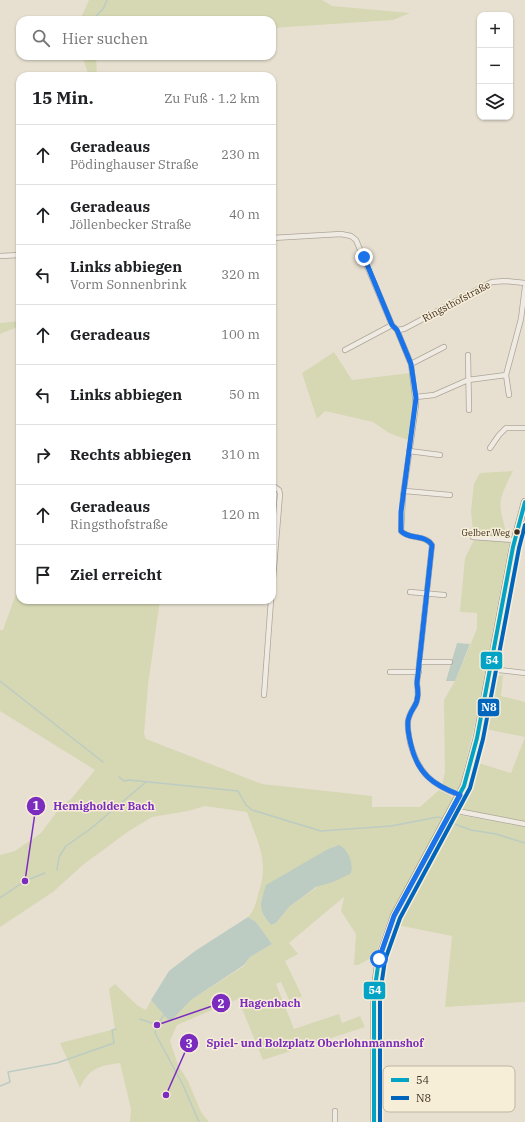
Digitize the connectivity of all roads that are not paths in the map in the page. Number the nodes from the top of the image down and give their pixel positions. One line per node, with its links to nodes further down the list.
1 (276, 238): 6 (street)
2 (16, 255): 3 (street)
3 (0, 256)
4 (525, 283): 7 (street, Ringsthofstraße)
5 (525, 287): 12 (street)
6 (392, 325): 7 (street); 9 (street)
7 (397, 330): 11 (street)
8 (444, 347): 11 (street)
9 (345, 350)
10 (468, 355): 13 (street)
11 (411, 364): 15 (street)
12 (506, 375): 13 (street); 14 (street)
13 (468, 380): 15 (street); 16 (street)
14 (509, 395)
15 (416, 398): 19 (street)
16 (468, 410)
17 (525, 428): 18 (street)
18 (490, 448)
19 (409, 451): 20 (street); 22 (street)
20 (440, 454)
21 (276, 488): 28 (street)
22 (405, 491): 23 (street); 30 (street)
23 (450, 495)
24 (525, 502): 27 (main road)
25 (525, 536): 27 (street)
26 (473, 537): 27 (street)
27 (515, 537): 40 (main road)
28 (276, 542)
29 (410, 592): 30 (street)
30 (427, 594): 31 (street); 33 (street)
31 (444, 595)
32 (271, 604): 39 (street)
33 (420, 662): 34 (street); 37 (street)
34 (450, 662)
35 (499, 670): 38 (street)
36 (390, 672): 37 (street)
37 (419, 672): 40 (street)
38 (525, 672)
39 (264, 695)
40 (460, 795): 41 (main road)
41 (452, 810): 42 (street); 45 (main road)
42 (525, 824)
43 (335, 1112): 44 (street)
44 (335, 1122)
45 (374, 1122)

